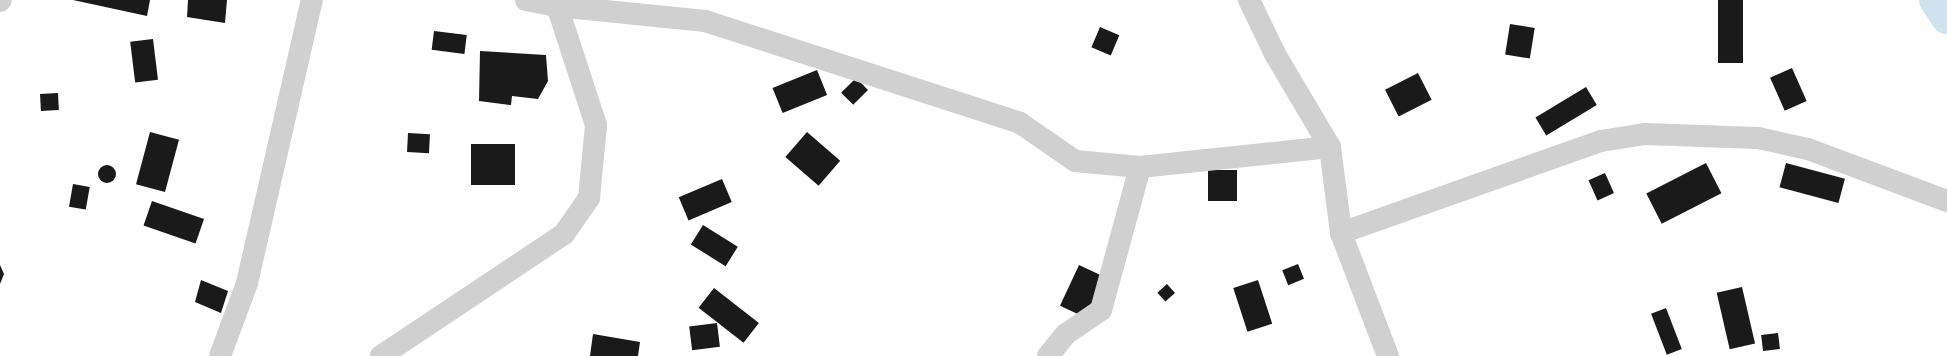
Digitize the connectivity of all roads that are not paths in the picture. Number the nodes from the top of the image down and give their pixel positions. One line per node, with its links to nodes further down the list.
1 (312, 0): 9 (street)
2 (526, 0): 4 (street)
3 (1249, 0): 5 (street)
4 (557, 6): 6 (street); 10 (street)
5 (1330, 147): 6 (street); 8 (street)
6 (1140, 167): 11 (street)
7 (1947, 201): 8 (street)
8 (1341, 233): 12 (street)
9 (220, 356)
10 (382, 356)
11 (1048, 356)
12 (1388, 356)

